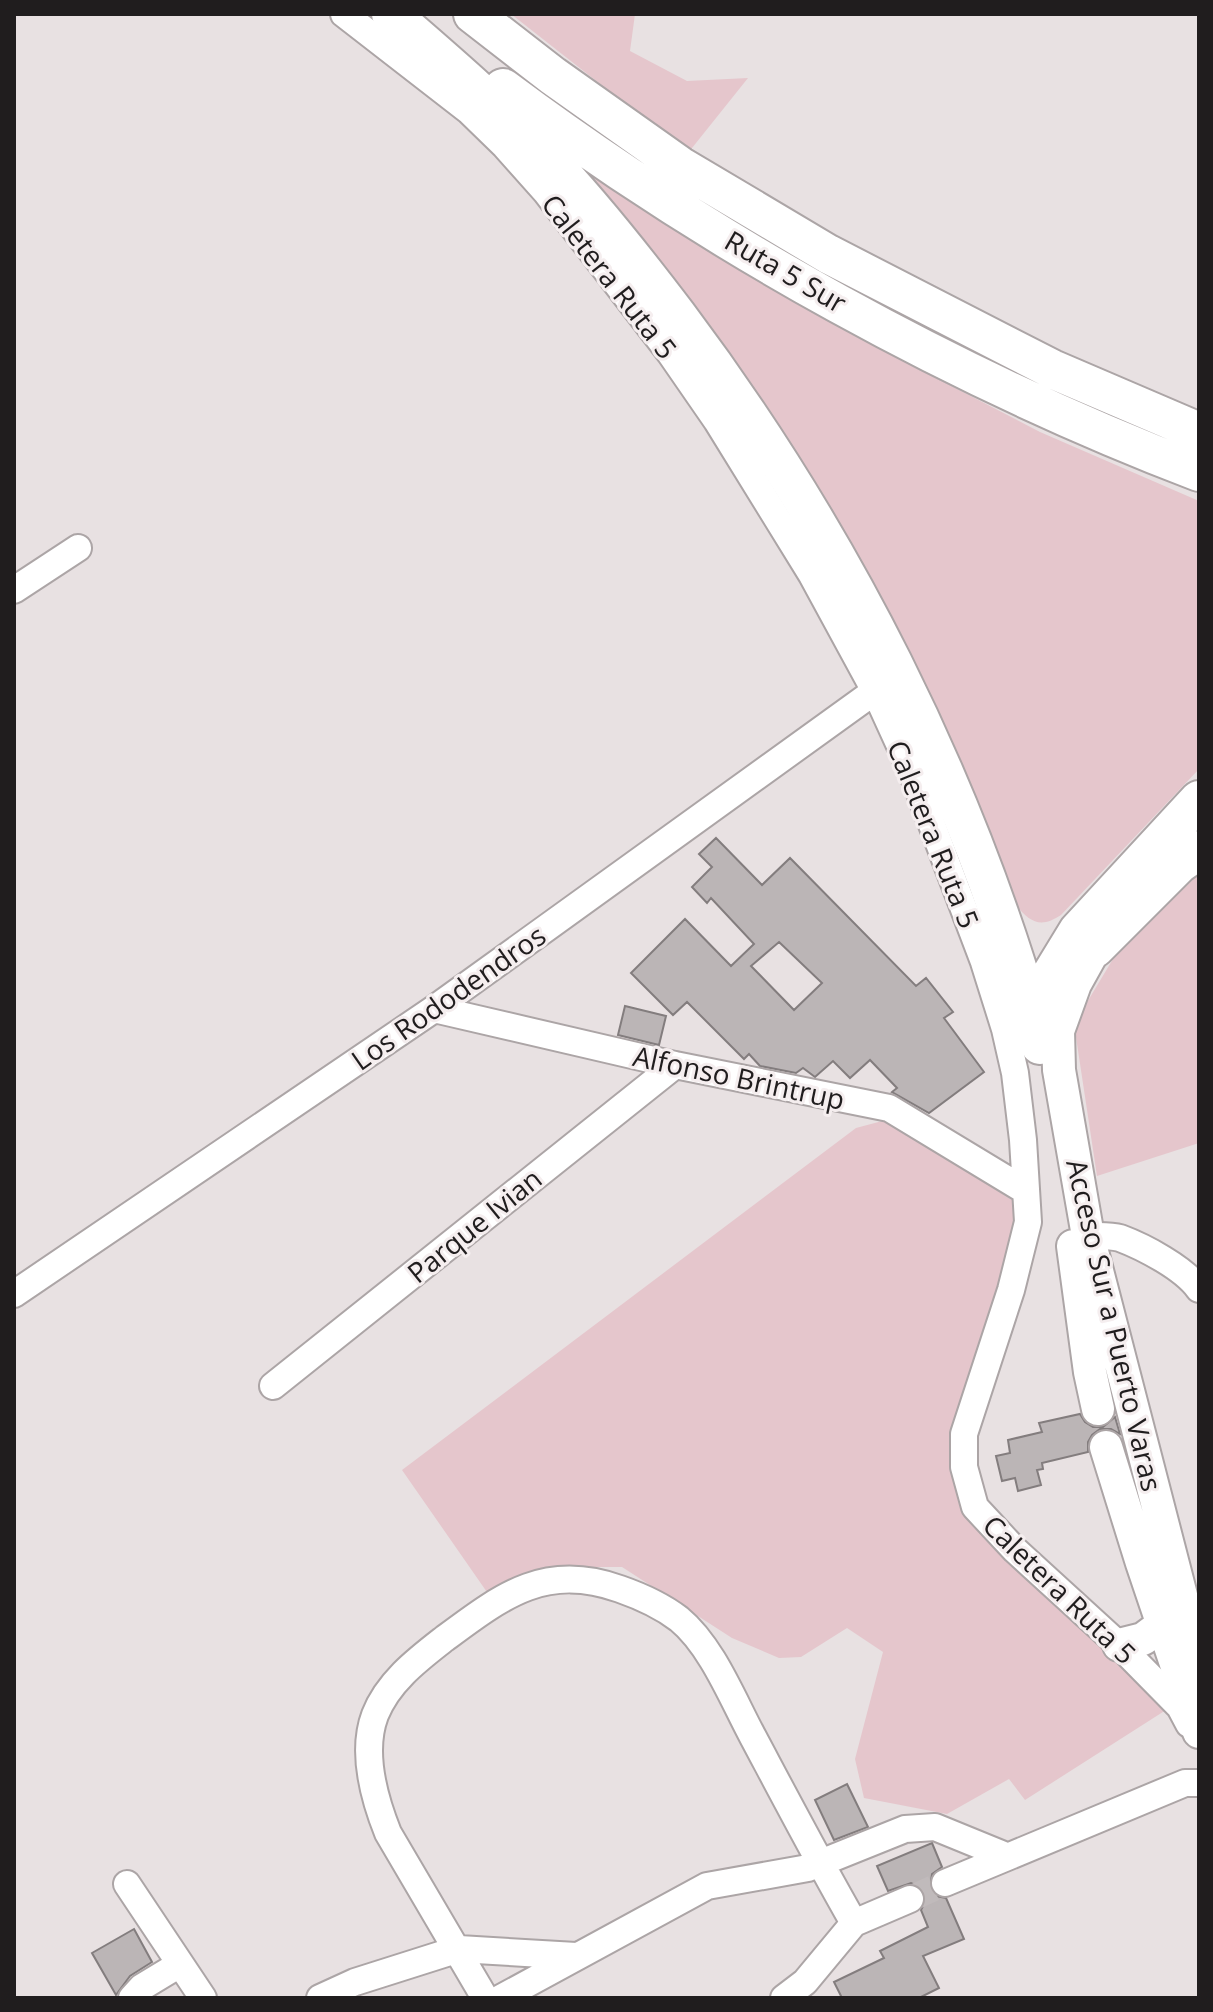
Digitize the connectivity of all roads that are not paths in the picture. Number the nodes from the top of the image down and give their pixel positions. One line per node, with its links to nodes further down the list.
1 (344, 14): 9 (street, Caletera Ruta 5)
2 (391, 14): 15 (highway)
3 (404, 14): 6 (highway, Ruta 5 Sur)
4 (473, 14): 5 (highway, Ruta 5 Sur)
5 (1199, 432)
6 (1199, 472)
7 (78, 548): 8 (street)
8 (14, 590)
9 (875, 691): 14 (street, Los Rododendros); 17 (street, Caletera Ruta 5)
10 (1199, 800): 12 (highway)
11 (1199, 850): 13 (highway)
12 (1125, 878): 13 (highway); 15 (highway)
13 (1095, 948): 18 (main road, Acceso Sur a Puerto Varas)
14 (434, 1009): 16 (street, Alfonso Brintrup); 22 (street, Los Rododendros)
15 (1040, 1045): 24 (main road, Acceso Sur a Puerto Varas)
16 (675, 1065): 17 (street, Alfonso Brintrup); 23 (street, Parque Ivian)
17 (1026, 1191): 27 (street, Caletera Ruta 5)
18 (1088, 1236): 20 (street); 26 (main road, Acceso Sur a Puerto Varas)
19 (1199, 1254): 20 (street)
20 (1170, 1263): 21 (street)
21 (1199, 1289)
22 (14, 1294)
23 (273, 1386)
24 (1098, 1409)
25 (1106, 1447): 26 (main road, Acceso Sur a Puerto Varas)
26 (1182, 1609): 27 (main road); 28 (main road, Acceso Sur a Puerto Varas); 29 (main road, Acceso Sur a Puerto Varas)
27 (1119, 1645): 30 (street, Caletera Ruta 5)
28 (1199, 1707)
29 (1199, 1732)
30 (1199, 1742)
31 (1199, 1783): 32 (street)
32 (1006, 1856): 33 (street); 34 (street)
33 (820, 1864): 37 (street); 38 (street); 39 (street)
34 (945, 1883)
35 (127, 1884): 40 (street)
36 (910, 1899): 37 (street)
37 (854, 1923): 46 (street)
38 (459, 1949): 39 (street); 43 (street); 44 (street)
39 (576, 1956): 45 (street)
40 (180, 1964): 41 (street); 42 (street)
41 (132, 1998)
42 (203, 1998)
43 (320, 1998)
44 (485, 1998)
45 (501, 1998)
46 (784, 1998)

